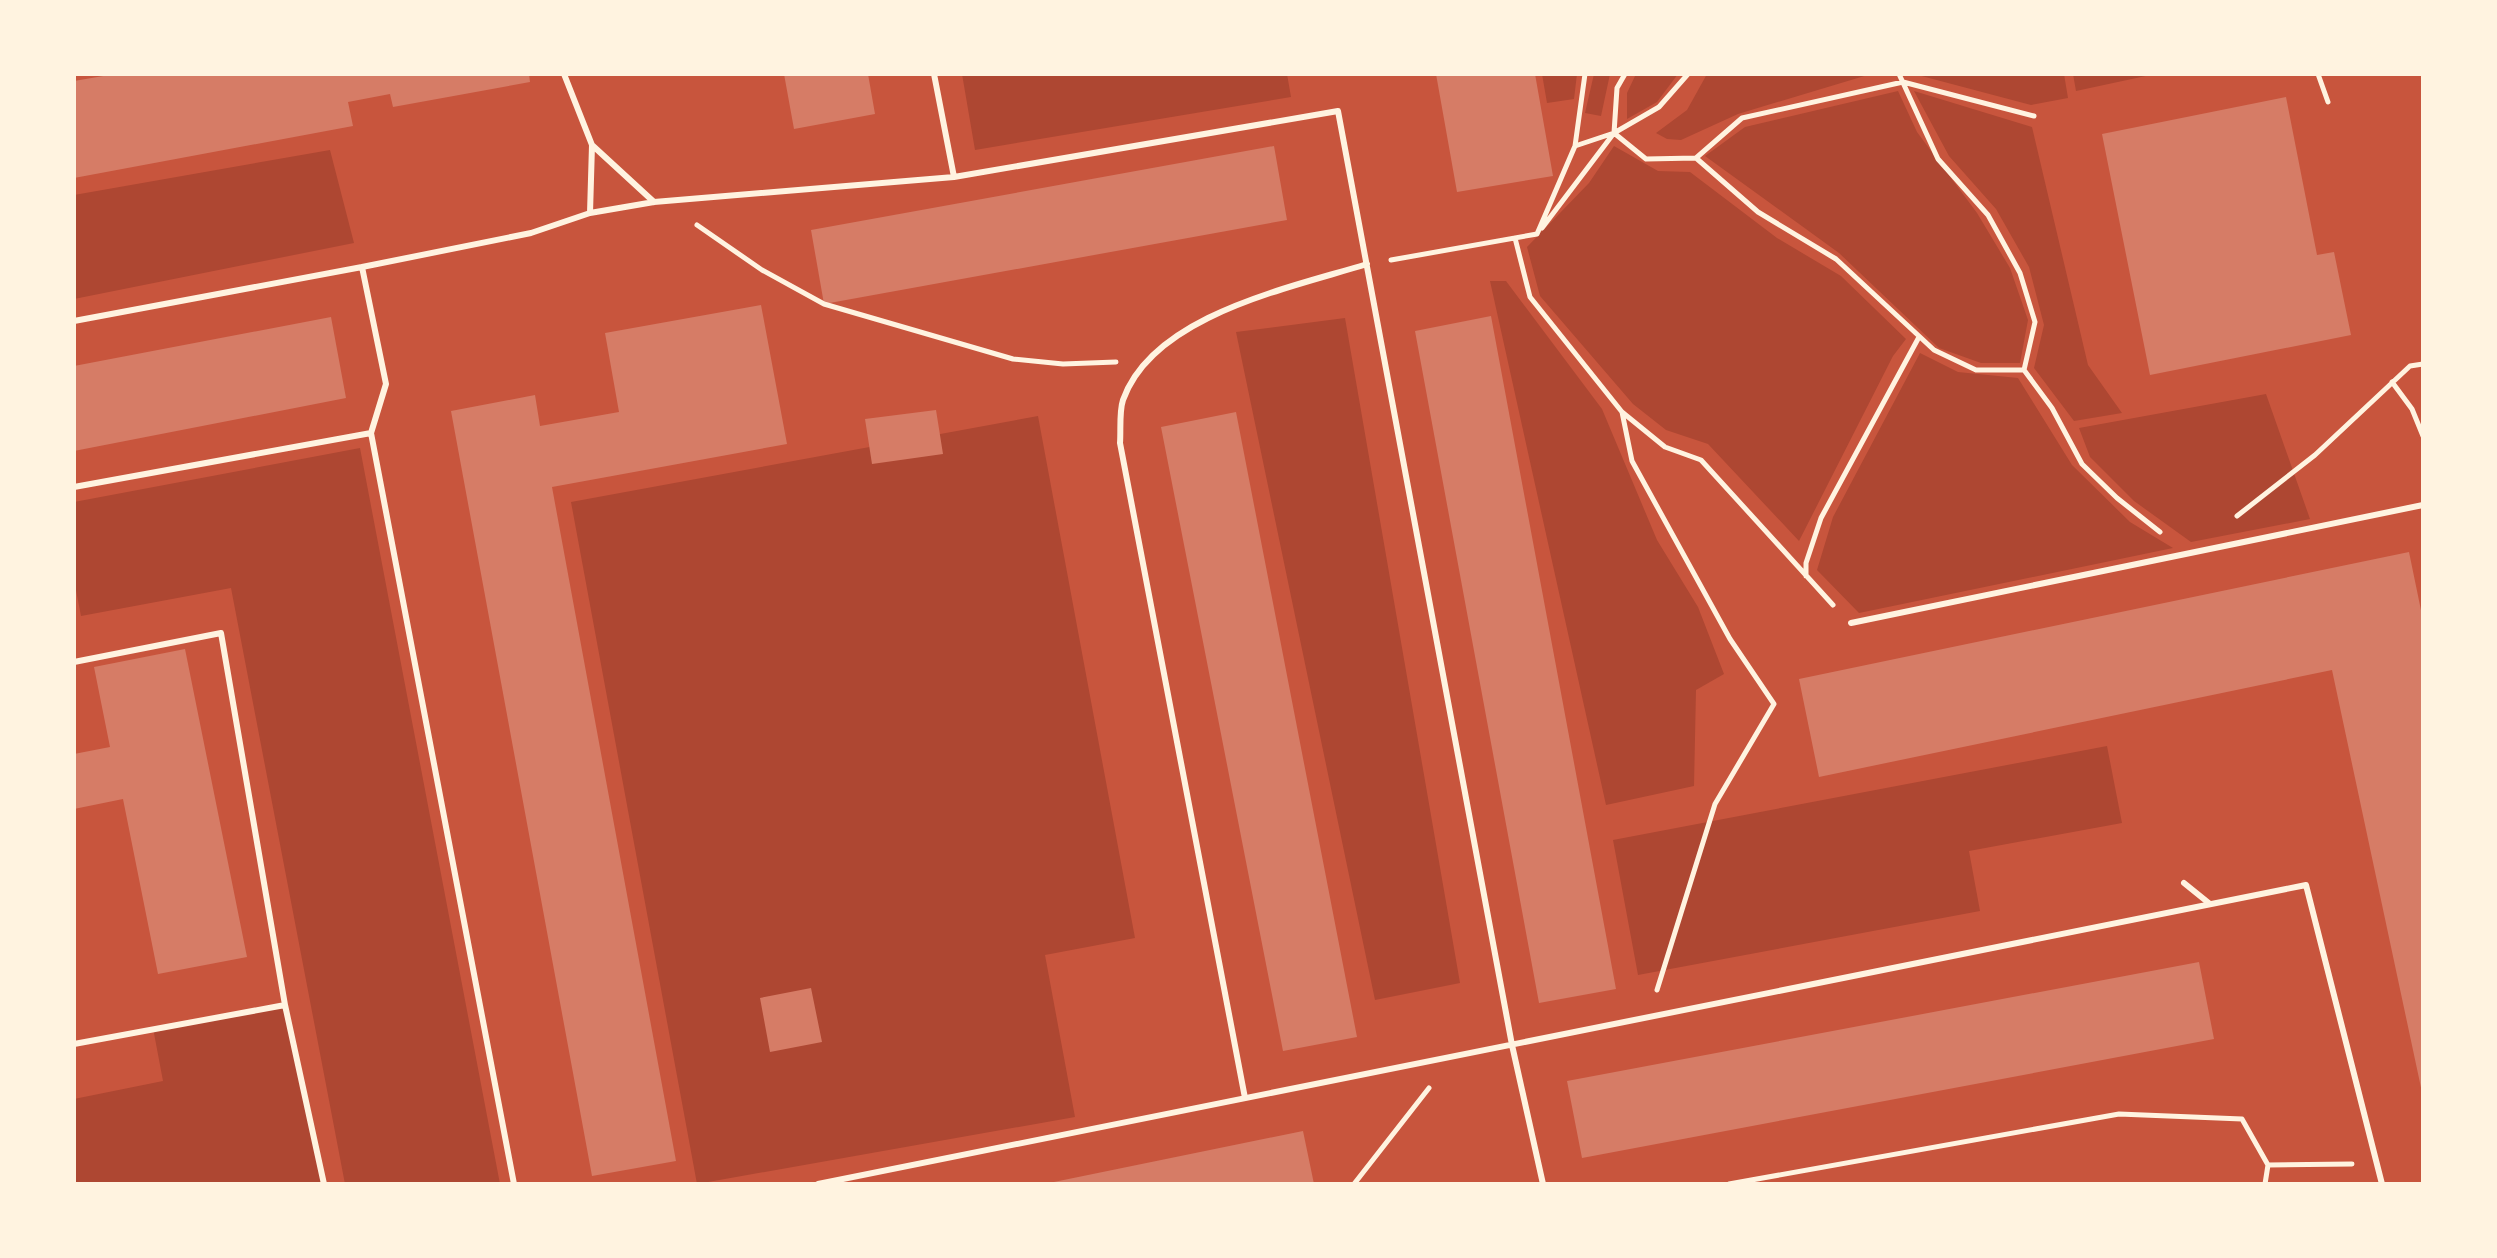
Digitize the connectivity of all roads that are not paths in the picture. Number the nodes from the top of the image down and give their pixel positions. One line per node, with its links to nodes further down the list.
1 (564, 74): 3 (lane)
2 (934, 74): 4 (lane)
3 (592, 145): 5 (lane); 6 (lane)
4 (954, 177): 5 (lane); 7 (lane)
5 (654, 202): 6 (lane)
6 (590, 213): 8 (lane)
7 (1367, 264): 19 (lane); 20 (lane)
8 (362, 267): 9 (lane); 10 (lane)
9 (74, 321)
10 (371, 433): 11 (lane); 22 (lane)
11 (74, 487)
12 (2423, 505): 13 (lane)
13 (1851, 623)
14 (74, 662): 17 (lane)
15 (2184, 883): 16 (lane)
16 (2210, 904): 19 (lane); 25 (lane)
17 (285, 1005): 18 (lane); 21 (lane)
18 (74, 1044)
19 (1512, 1045): 20 (lane); 24 (lane)
20 (1245, 1098): 23 (lane)
21 (324, 1184)
22 (514, 1184)
23 (818, 1184)
24 (1543, 1184)
25 (2382, 1184)

